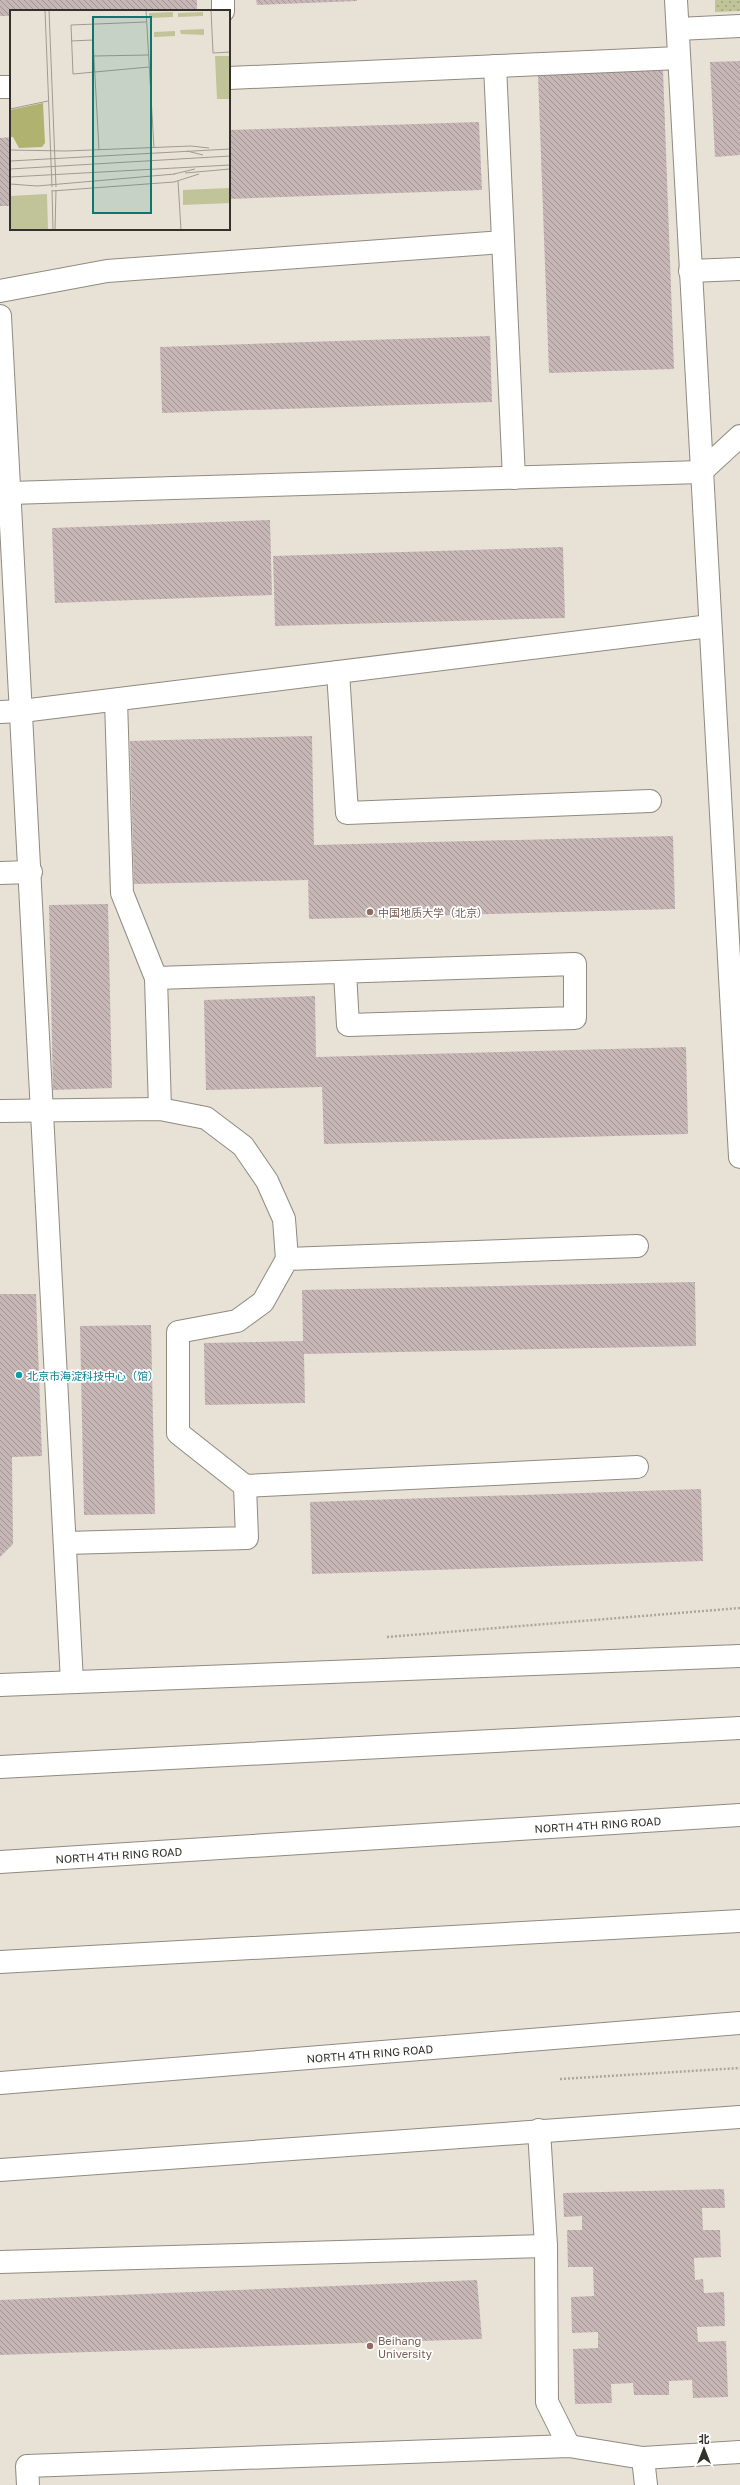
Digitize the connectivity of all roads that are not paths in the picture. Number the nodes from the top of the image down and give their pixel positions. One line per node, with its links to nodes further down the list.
1 (676, 0): 3 (main road)
2 (740, 26): 3 (main road)
3 (678, 29): 4 (main road)
4 (680, 58): 5 (main road); 9 (main road)
5 (495, 66): 6 (main road); 7 (main road)
6 (230, 78)
7 (503, 242): 10 (main road); 14 (main road)
8 (740, 269): 9 (main road)
9 (690, 271): 13 (main road)
10 (0, 291)
11 (0, 316): 15 (main road)
12 (740, 436): 13 (main road)
13 (700, 472): 14 (main road); 16 (main road)
14 (514, 478): 15 (main road)
15 (10, 493): 19 (main road)
16 (710, 626): 17 (main road); 26 (main road)
17 (338, 672): 18 (main road); 21 (main road)
18 (116, 700): 19 (main road); 25 (main road)
19 (22, 711): 20 (main road); 22 (main road)
20 (0, 712)
21 (650, 801)
22 (31, 872): 23 (main road); 27 (main road)
23 (0, 873)
24 (346, 972): 24 (main road); 25 (main road)
25 (156, 978): 28 (main road)
26 (735, 983): 30 (main road)
27 (42, 1109): 28 (main road); 29 (main road); 35 (main road)
28 (160, 1109): 32 (main road)
29 (0, 1111)
30 (740, 1148)
31 (637, 1246): 32 (main road)
32 (287, 1259): 34 (main road)
33 (637, 1467): 34 (main road)
34 (245, 1486): 35 (main road)
35 (64, 1543): 37 (main road)
36 (740, 1656): 37 (main road)
37 (72, 1682): 38 (main road)
38 (0, 1685)
39 (740, 1728): 40 (main road)
40 (0, 1767)
41 (740, 1815): 42 (main road, NORTH 4TH RING ROAD)
42 (0, 1862)
43 (740, 1921): 44 (main road)
44 (0, 1962)
45 (740, 2023): 46 (main road, NORTH 4TH RING ROAD)
46 (0, 2083)
47 (740, 2117): 48 (main road)
48 (538, 2130): 49 (main road); 50 (main road)
49 (0, 2170)
50 (546, 2246): 51 (main road); 52 (main road)
51 (0, 2262)
52 (569, 2446): 54 (main road); 55 (main road)
53 (740, 2452): 54 (main road)
54 (643, 2458): 56 (main road)
55 (28, 2485)
56 (646, 2485)

